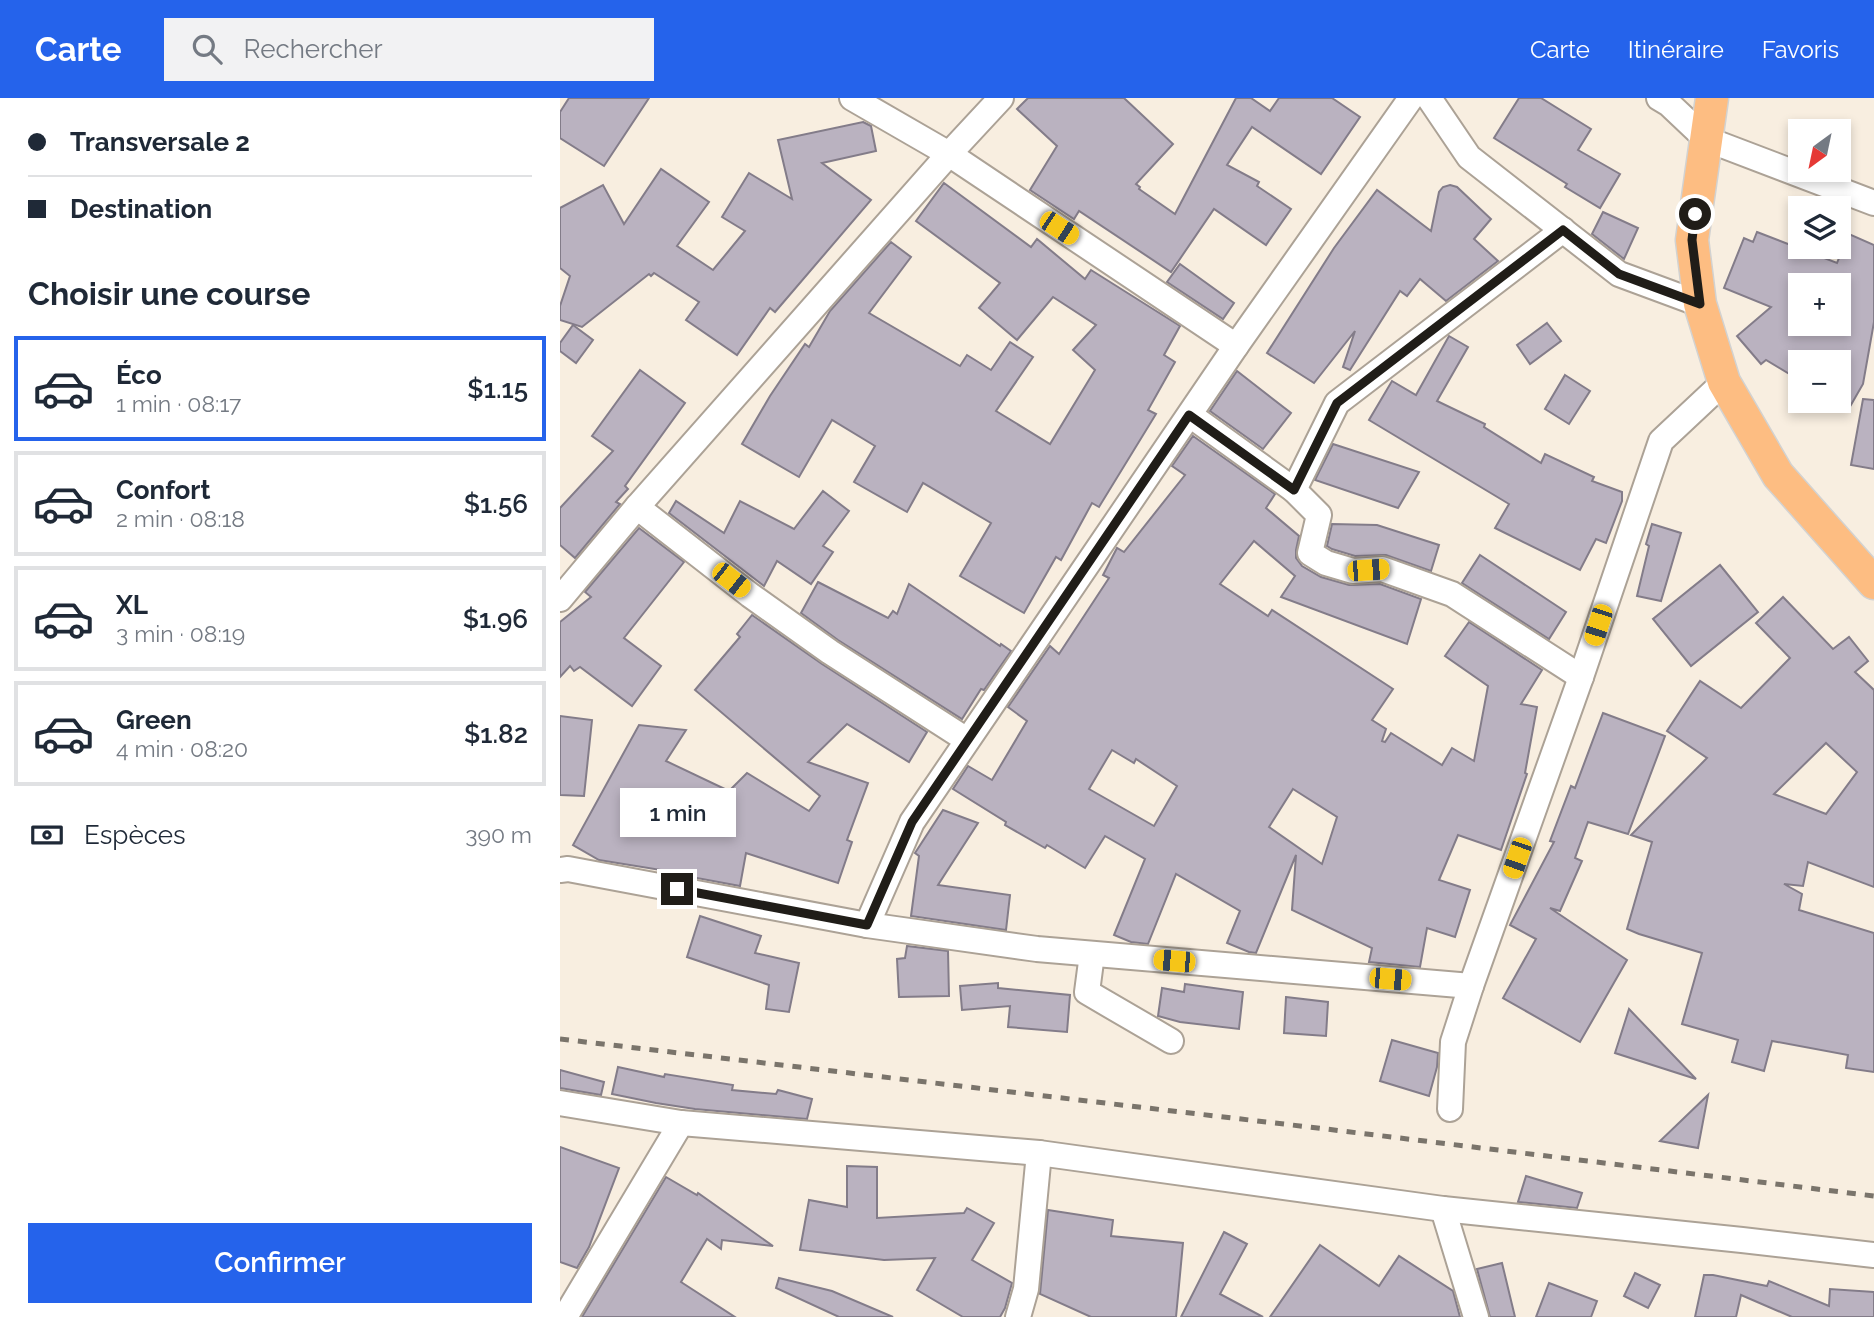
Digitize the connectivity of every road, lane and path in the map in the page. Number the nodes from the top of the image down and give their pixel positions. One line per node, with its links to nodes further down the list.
1 (852, 98): 8 (street)
2 (1001, 98): 8 (street)
3 (1411, 98): 12 (street)
4 (1429, 98): 10 (street)
5 (1659, 98): 7 (street)
6 (1712, 98): 7 (main road)
7 (1706, 139): 9 (street); 11 (main road)
8 (949, 154): 12 (street); 16 (street)
9 (1874, 203)
10 (1563, 230): 11 (street); 15 (street)
11 (1700, 304): 13 (main road)
12 (1236, 346): 14 (street)
13 (1724, 382): 17 (main road); 19 (street)
14 (1189, 415): 15 (street); 20 (street)
15 (1294, 490): 19 (street)
16 (637, 507): 18 (street); 20 (street)
17 (1872, 578)
18 (560, 599)
19 (1581, 677): 24 (street)
20 (967, 740): 22 (street)
21 (563, 866): 22 (street)
22 (867, 925): 23 (street)
23 (1093, 954): 24 (street); 25 (street)
24 (1471, 986): 27 (street)
25 (1171, 1041)
26 (560, 1103): 28 (street)
27 (1450, 1109)
28 (681, 1123): 29 (street); 32 (street)
29 (1039, 1153): 30 (street); 33 (street)
30 (1443, 1209): 31 (street); 34 (street)
31 (1874, 1255)
32 (565, 1317)
33 (1018, 1317)
34 (1476, 1317)

